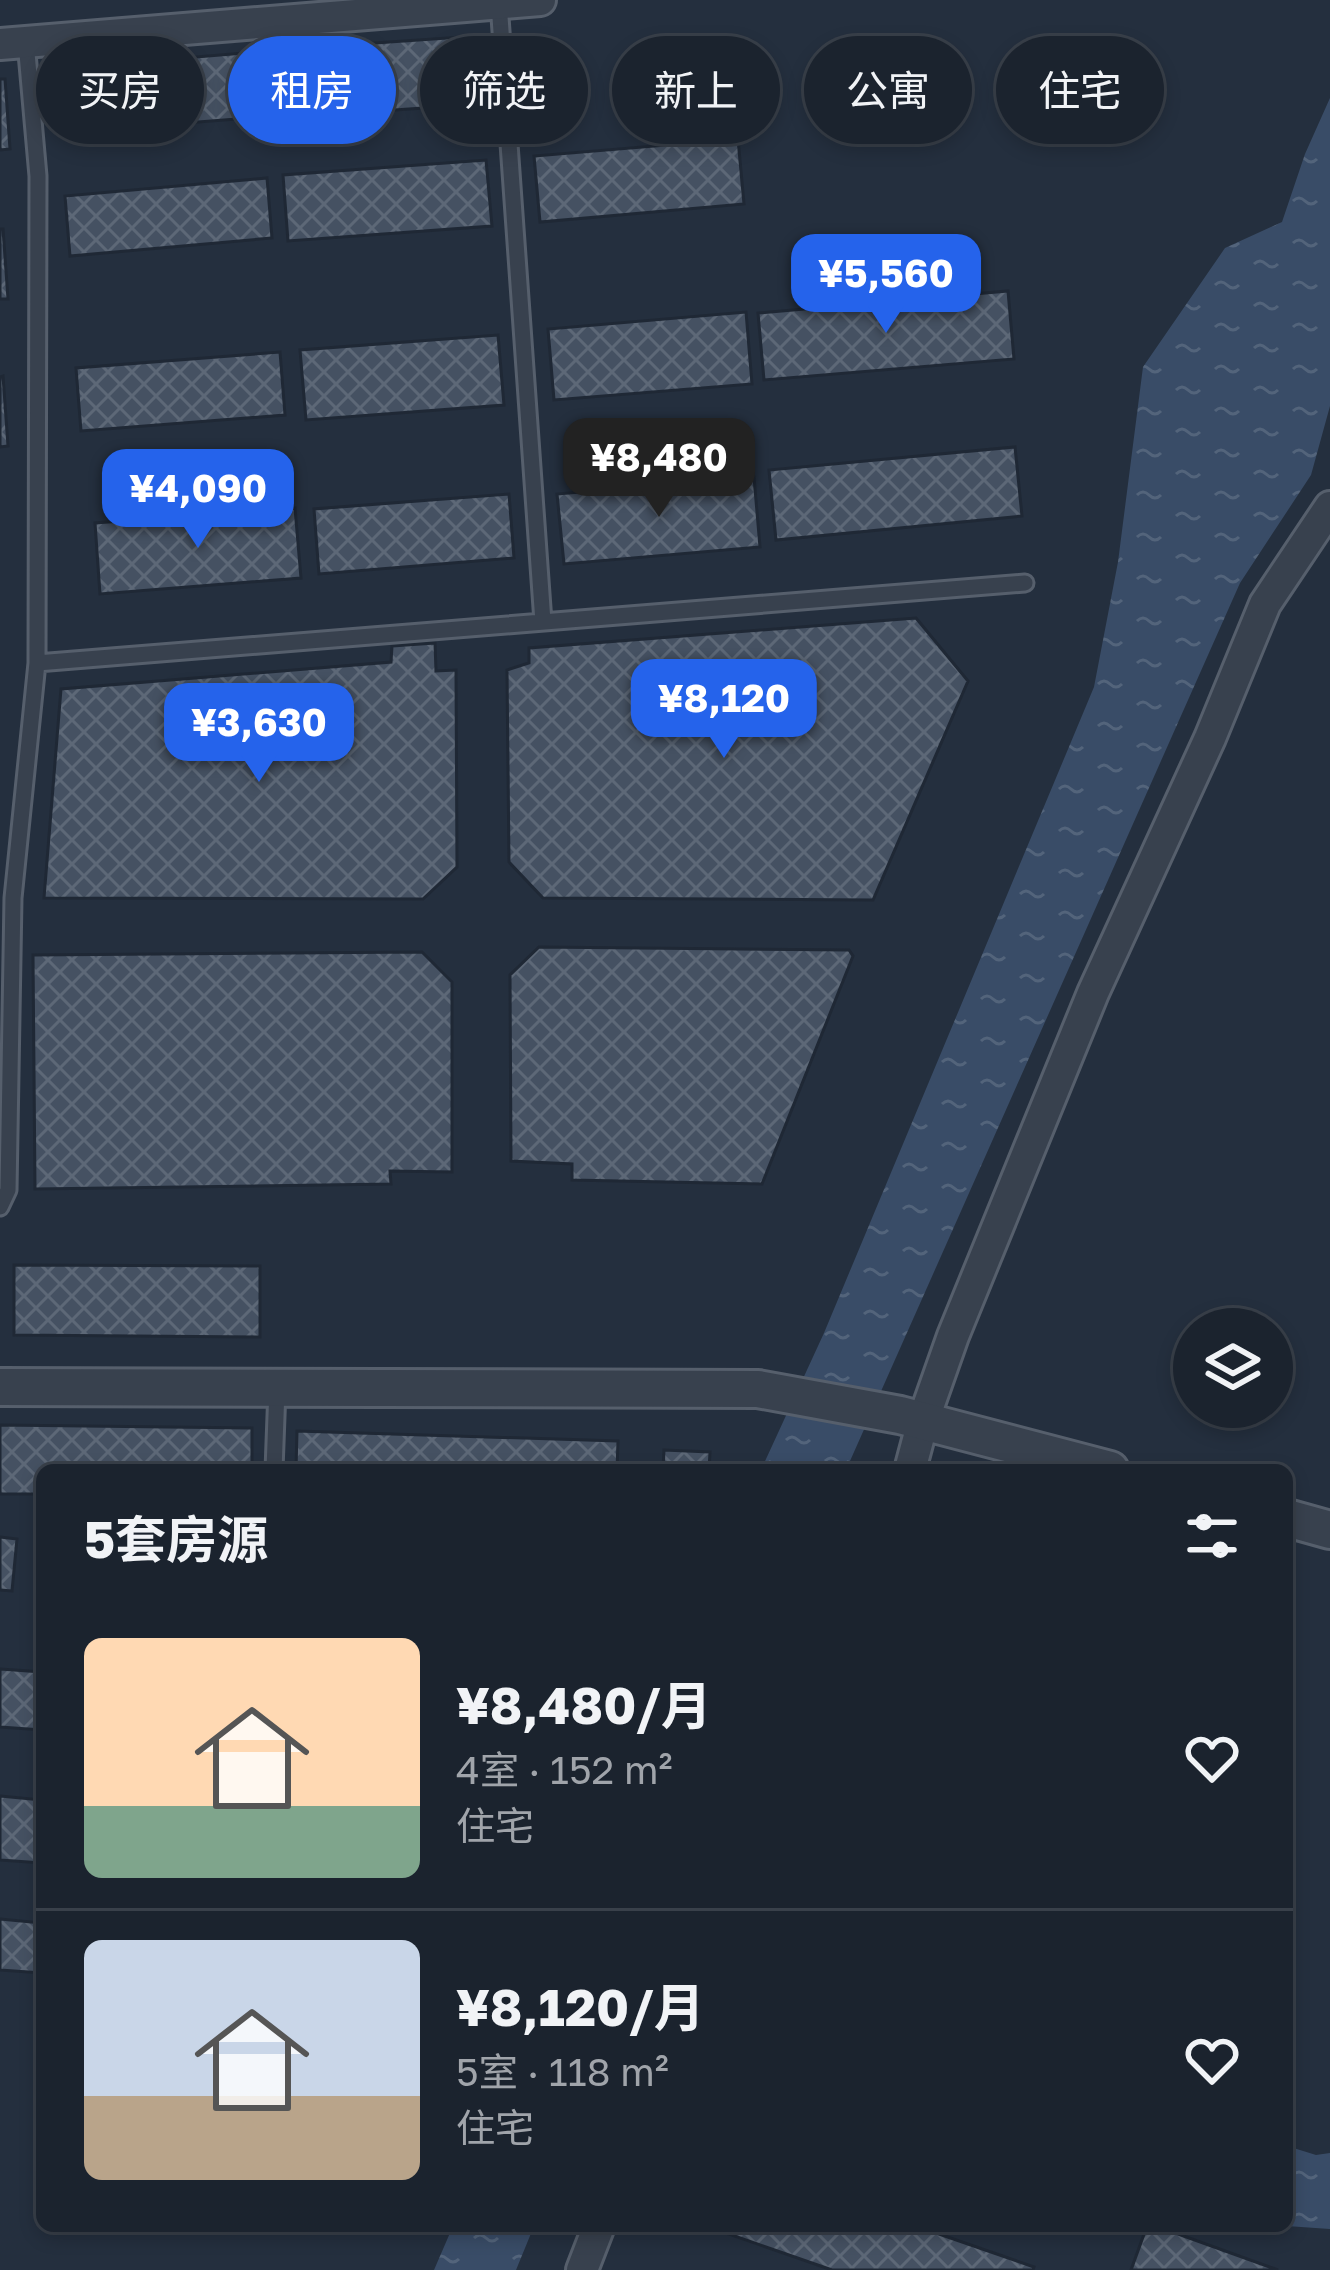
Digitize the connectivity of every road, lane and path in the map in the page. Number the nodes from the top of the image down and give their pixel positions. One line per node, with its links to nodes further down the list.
1 (539, 0): 2 (street)
2 (499, 3): 3 (street); 6 (lane)
3 (13, 43): 7 (lane)
4 (1330, 507): 11 (street)
5 (1025, 583): 6 (lane)
6 (543, 622): 7 (lane)
7 (37, 663): 8 (lane)
8 (0, 1207)
9 (0, 1388): 10 (street)
10 (277, 1388): 11 (street); 12 (lane)
11 (912, 1418): 13 (street); 14 (street)
12 (274, 1464)
13 (910, 1464)
14 (1087, 1464)
15 (1293, 1520): 16 (street)
16 (1330, 1530)
17 (597, 2232): 18 (street)
18 (582, 2270)

